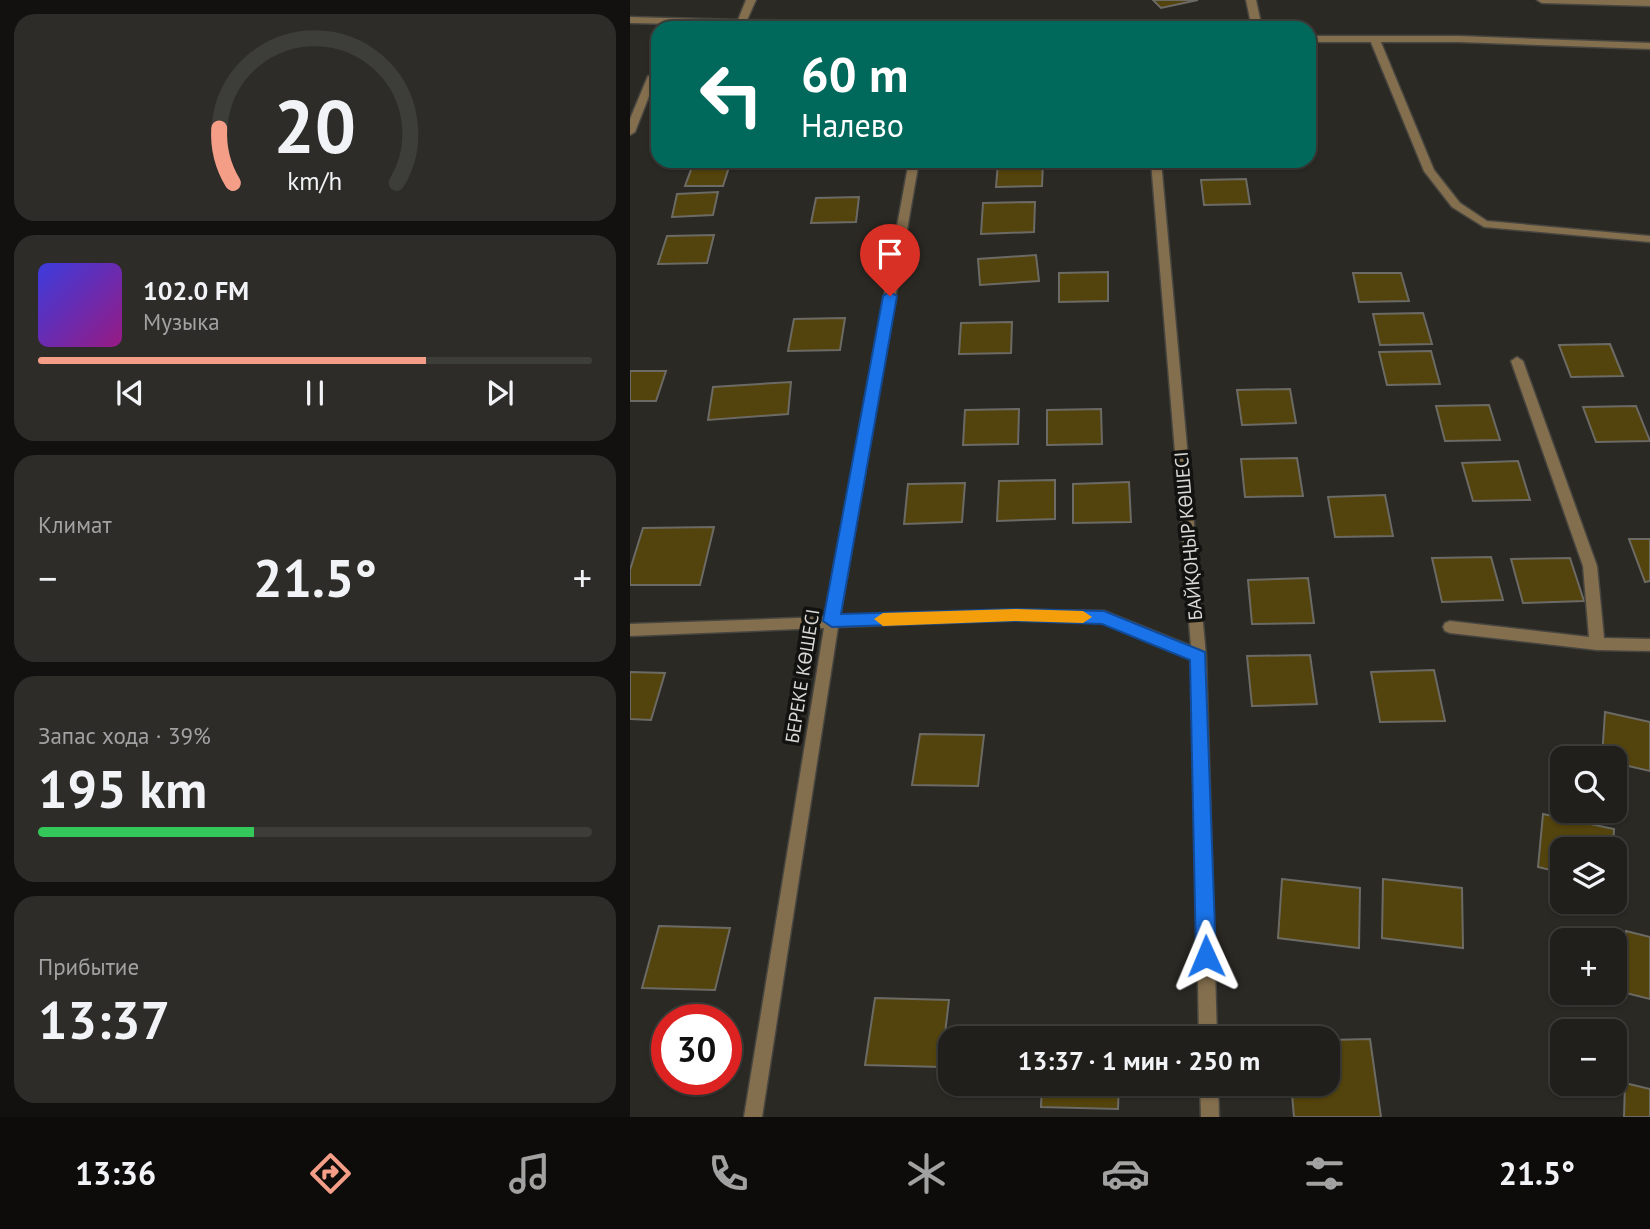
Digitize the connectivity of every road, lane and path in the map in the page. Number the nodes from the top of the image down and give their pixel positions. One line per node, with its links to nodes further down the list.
1 (751, 0): 7 (street)
2 (1251, 0): 8 (street)
3 (1542, 0): 4 (street)
4 (1650, 3)
5 (630, 20): 6 (street)
6 (686, 21)
7 (741, 21)
8 (1256, 21)
9 (1316, 39): 10 (street)
10 (1375, 40): 11 (street); 16 (street)
11 (1650, 46)
12 (651, 78): 13 (street)
13 (630, 132)
14 (913, 168): 18 (street, БЕРЕКЕ КӨШЕСІ)
15 (1157, 168): 23 (street, БАЙҚОҢЫР КӨШЕСІ)
16 (1650, 239)
17 (1517, 360): 21 (street)
18 (832, 621): 20 (street); 23 (street); 26 (street, БЕРЕКЕ КӨШЕСІ)
19 (1450, 627): 21 (street)
20 (630, 630)
21 (1597, 644): 22 (street)
22 (1650, 645)
23 (1199, 656): 24 (street, БАЙҚОҢЫР КӨШЕСІ)
24 (1208, 1026)
25 (1209, 1096): 27 (street)
26 (752, 1117)
27 (1210, 1117)

